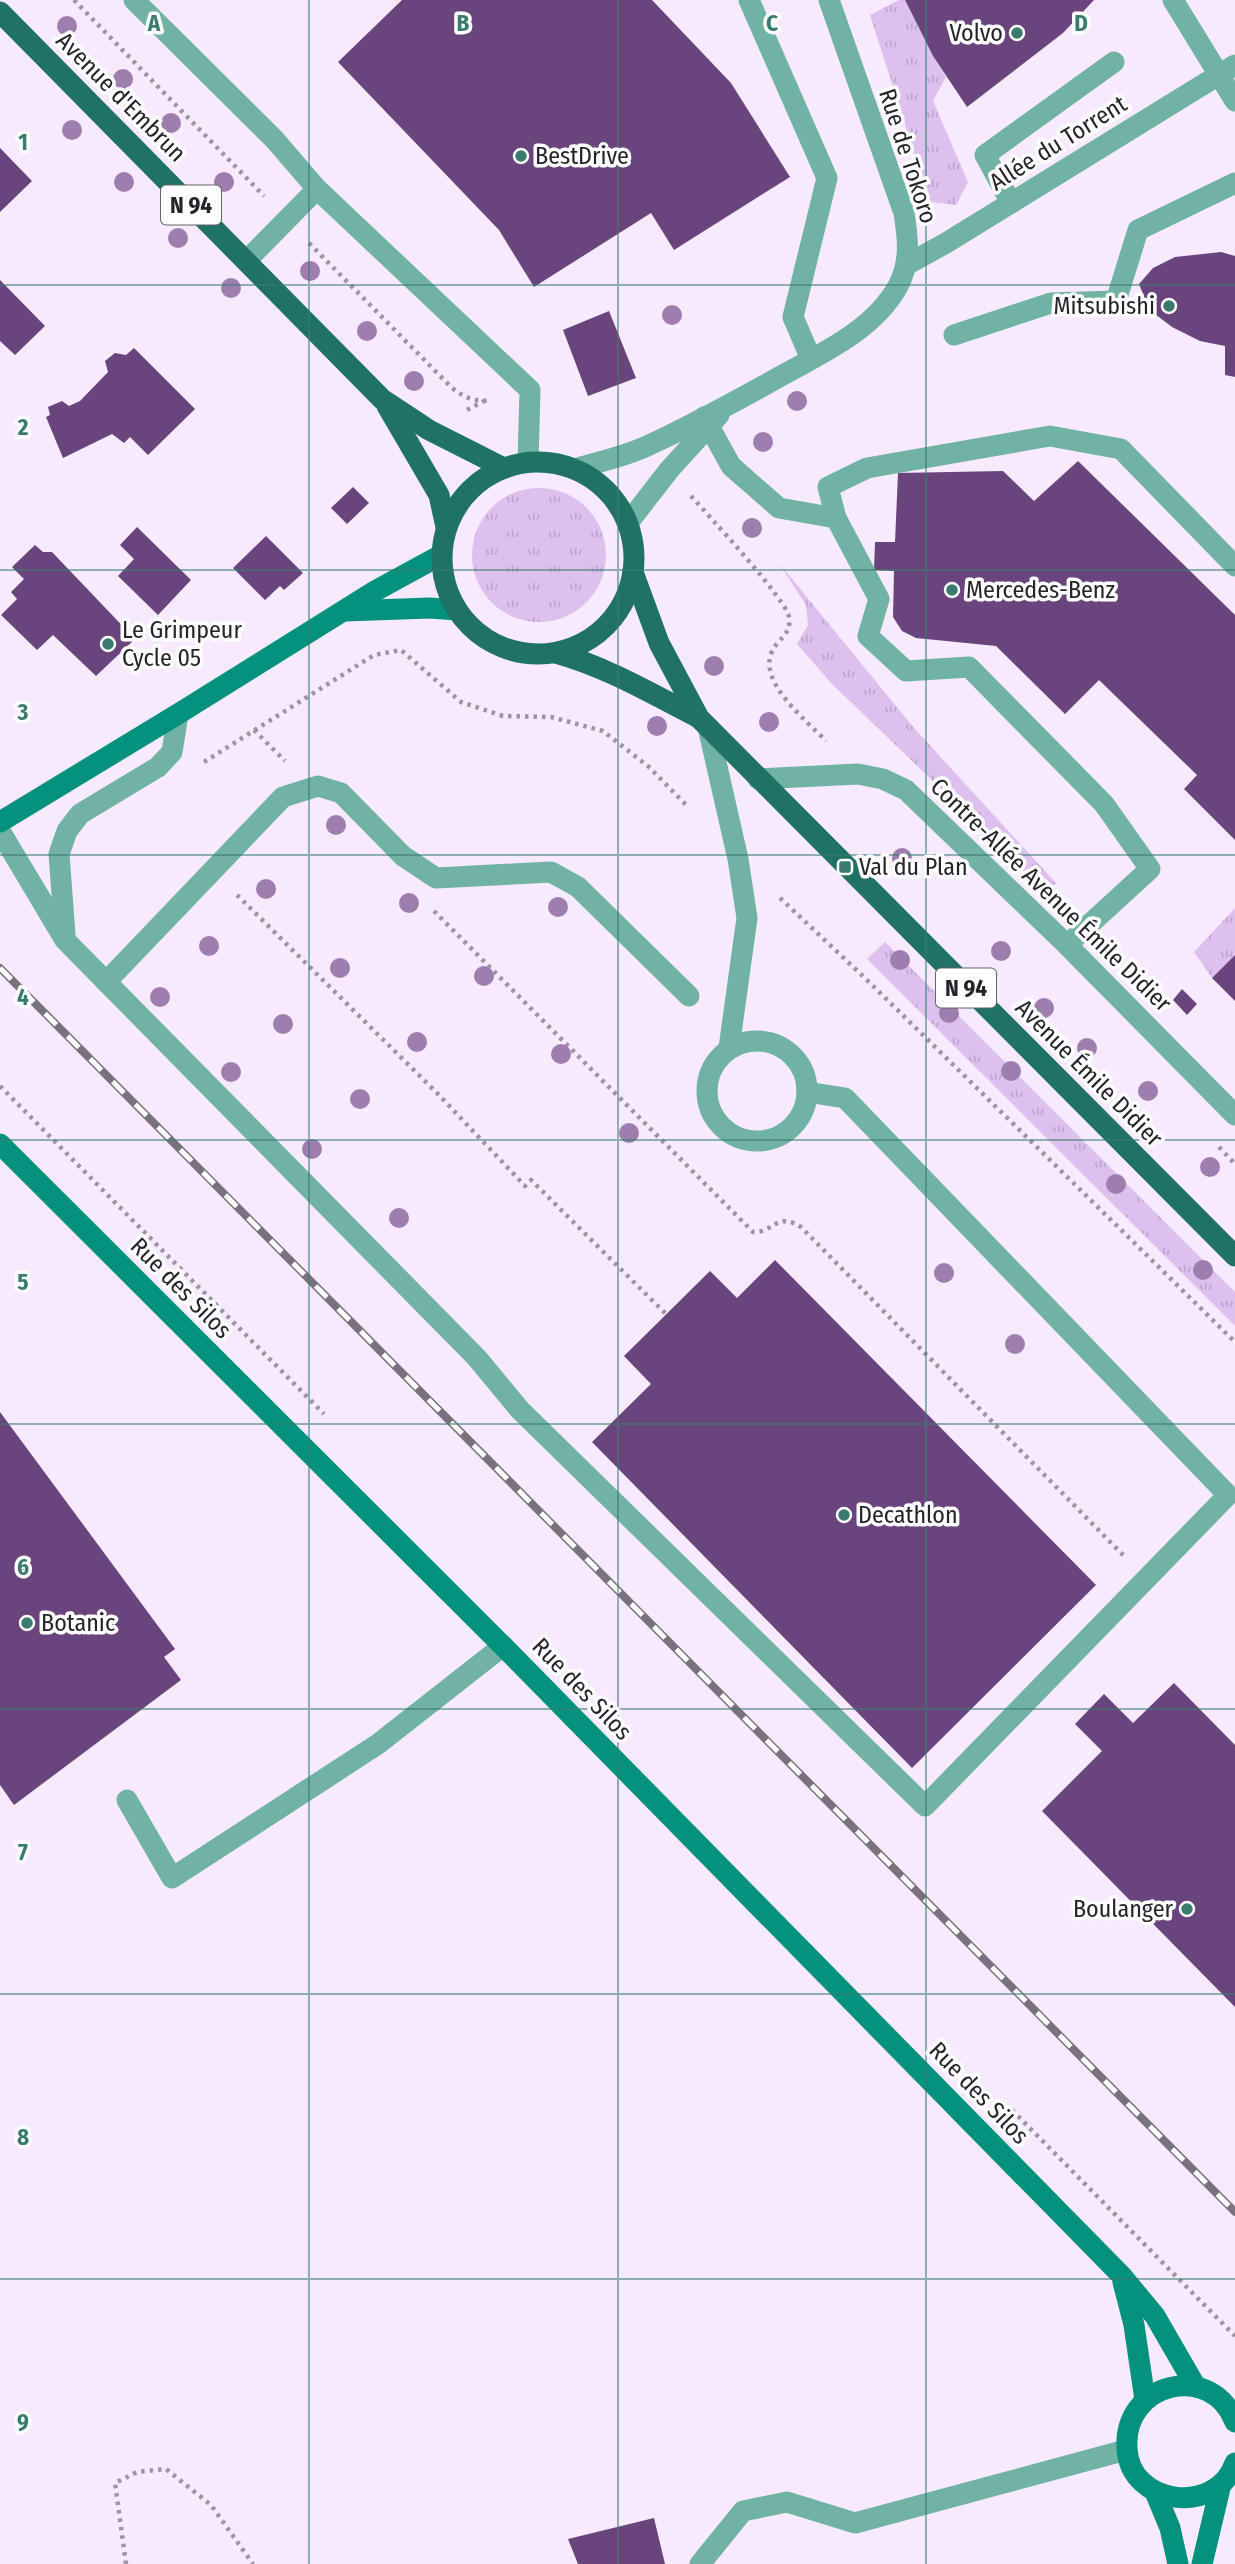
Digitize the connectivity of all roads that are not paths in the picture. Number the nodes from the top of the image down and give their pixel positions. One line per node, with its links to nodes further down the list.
1 (134, 0): 10 (street)
2 (749, 0): 15 (street)
3 (829, 0): 13 (street, Rue de Tokoro)
4 (1173, 0): 7 (street)
5 (0, 12): 12 (main road, Avenue d'Embrun / N 94)
6 (1114, 62): 11 (street)
7 (1227, 70): 8 (street); 11 (street, Allée du Torrent)
8 (1235, 100)
9 (1235, 183): 14 (street)
10 (317, 189): 12 (street); 18 (street)
11 (1011, 204): 13 (street, Allée du Torrent)
12 (246, 261): 16 (main road, Avenue d'Embrun / N 94)
13 (908, 264): 15 (street)
14 (954, 335)
15 (811, 359): 17 (street)
16 (382, 399): 19 (main road, Avenue d'Embrun / N 94); 23 (main road, Avenue d'Embrun / N 94)
17 (706, 422): 20 (street); 21 (street); 22 (street)
18 (528, 462): 19 (main road); 20 (main road)
19 (504, 468): 23 (main road)
20 (578, 468): 22 (main road)
21 (836, 518): 25 (street); 36 (street)
22 (628, 523): 26 (main road)
23 (446, 527): 24 (main road)
24 (442, 555): 27 (main road); 28 (street)
25 (1235, 566)
26 (634, 572): 29 (main road); 31 (main road, Avenue Émile Didier / N 94)
27 (457, 610): 28 (street); 29 (main road)
28 (343, 611): 30 (street)
29 (556, 653): 31 (main road, Avenue Émile Didier / N 94)
30 (178, 715): 33 (street); 35 (street)
31 (703, 723): 32 (main road, Avenue Émile Didier / N 94); 39 (street)
32 (758, 779): 36 (street, Contre-Allée Avenue Émile Didier); 43 (main road, Avenue Émile Didier / N 94)
33 (0, 822)
34 (0, 831): 35 (street)
35 (65, 940): 37 (street)
36 (1067, 945): 41 (street, Contre-Allée Avenue Émile Didier)
37 (106, 982): 38 (street); 40 (street)
38 (689, 996)
39 (729, 1048): 40 (street); 40 (street)
40 (807, 1092)
41 (1235, 1115)
42 (0, 1144): 44 (street, Rue des Silos)
43 (1235, 1256)
44 (503, 1646): 45 (street); 46 (street, Rue des Silos)
45 (127, 1800)
46 (1121, 2275): 47 (street, Rue des Silos); 48 (street, Rue des Silos)
47 (1196, 2387): 48 (street); 49 (street)
48 (1145, 2400): 50 (street)
49 (1235, 2423)
50 (1126, 2450): 53 (street); 54 (street)
51 (1235, 2463): 52 (street)
52 (1222, 2484): 53 (street); 56 (street)
53 (1155, 2492): 55 (street)
54 (700, 2564)
55 (1178, 2564)
56 (1202, 2564)

